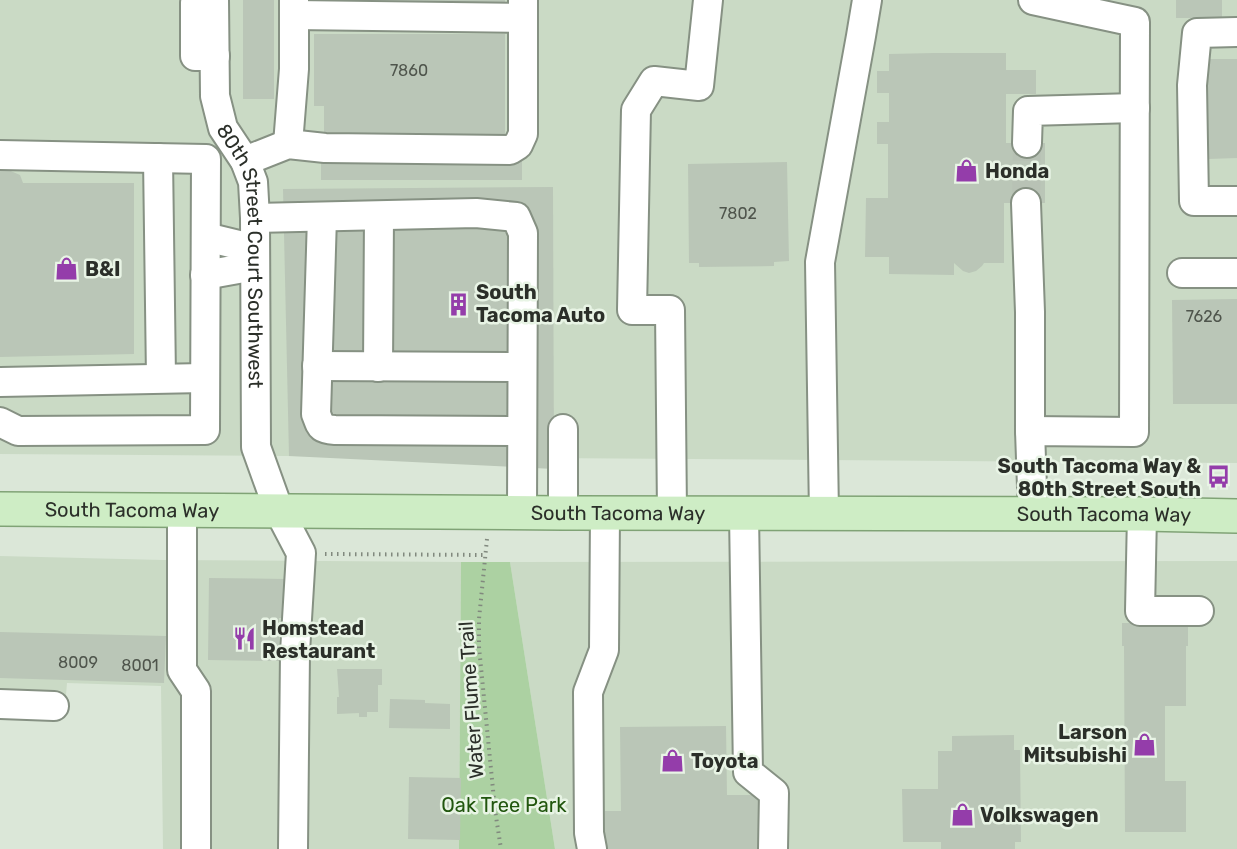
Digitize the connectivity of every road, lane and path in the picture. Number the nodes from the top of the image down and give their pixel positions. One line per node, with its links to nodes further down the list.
1 (708, 0): 40 (street)
2 (867, 0): 42 (street)
3 (1033, 0): 8 (street)
4 (205, 4): 13 (street, 80th Street Court Southwest)
5 (294, 7): 6 (street); 10 (street)
6 (523, 9): 10 (street)
7 (1237, 32): 14 (street)
8 (1135, 108): 9 (street); 33 (street)
9 (1028, 143)
10 (288, 144): 13 (street)
11 (0, 155): 12 (street)
12 (158, 158): 19 (street); 27 (street)
13 (245, 161): 18 (street, 80th Street Court Southwest)
14 (1237, 201)
15 (1026, 202): 33 (street)
16 (379, 216): 17 (street); 25 (street); 26 (street)
17 (322, 217): 18 (street); 24 (street)
18 (255, 218): 20 (street, 80th Street Court Southwest)
19 (206, 237): 20 (street); 23 (street)
20 (255, 258): 23 (street); 36 (street, 80th Street Court Southwest)
21 (1182, 273): 22 (street)
22 (1237, 273)
23 (205, 275): 28 (street)
24 (317, 366): 25 (street); 32 (street)
25 (378, 367): 26 (street)
26 (522, 367): 32 (street)
27 (161, 378): 28 (street); 29 (street)
28 (204, 378): 30 (street)
29 (0, 381)
30 (0, 422)
31 (564, 429): 38 (street)
32 (522, 431): 37 (street)
33 (1030, 431): 44 (street)
34 (0, 508): 35 (main road, South Tacoma Way)
35 (182, 511): 36 (main road, South Tacoma Way); 51 (street)
36 (279, 511): 37 (main road, South Tacoma Way); 46 (street, 80th Street Court Southwest)
37 (506, 513): 38 (main road, South Tacoma Way); 47 (path, Water Flume Trail)
38 (564, 513): 39 (main road, South Tacoma Way)
39 (605, 513): 40 (main road, South Tacoma Way); 54 (street)
40 (672, 513): 41 (main road, South Tacoma Way)
41 (744, 514): 42 (main road, South Tacoma Way); 55 (street)
42 (824, 514): 44 (main road, South Tacoma Way)
43 (1142, 514): 44 (main road, South Tacoma Way); 45 (main road, South Tacoma Way); 48 (street)
44 (1033, 515)
45 (1237, 516)
46 (301, 554): 47 (path); 52 (street)
47 (486, 555): 53 (path, Water Flume Trail)
48 (1199, 611)
49 (0, 704): 50 (street)
50 (54, 706)
51 (196, 849)
52 (292, 849)
53 (501, 849)
54 (592, 849)
55 (773, 849)

